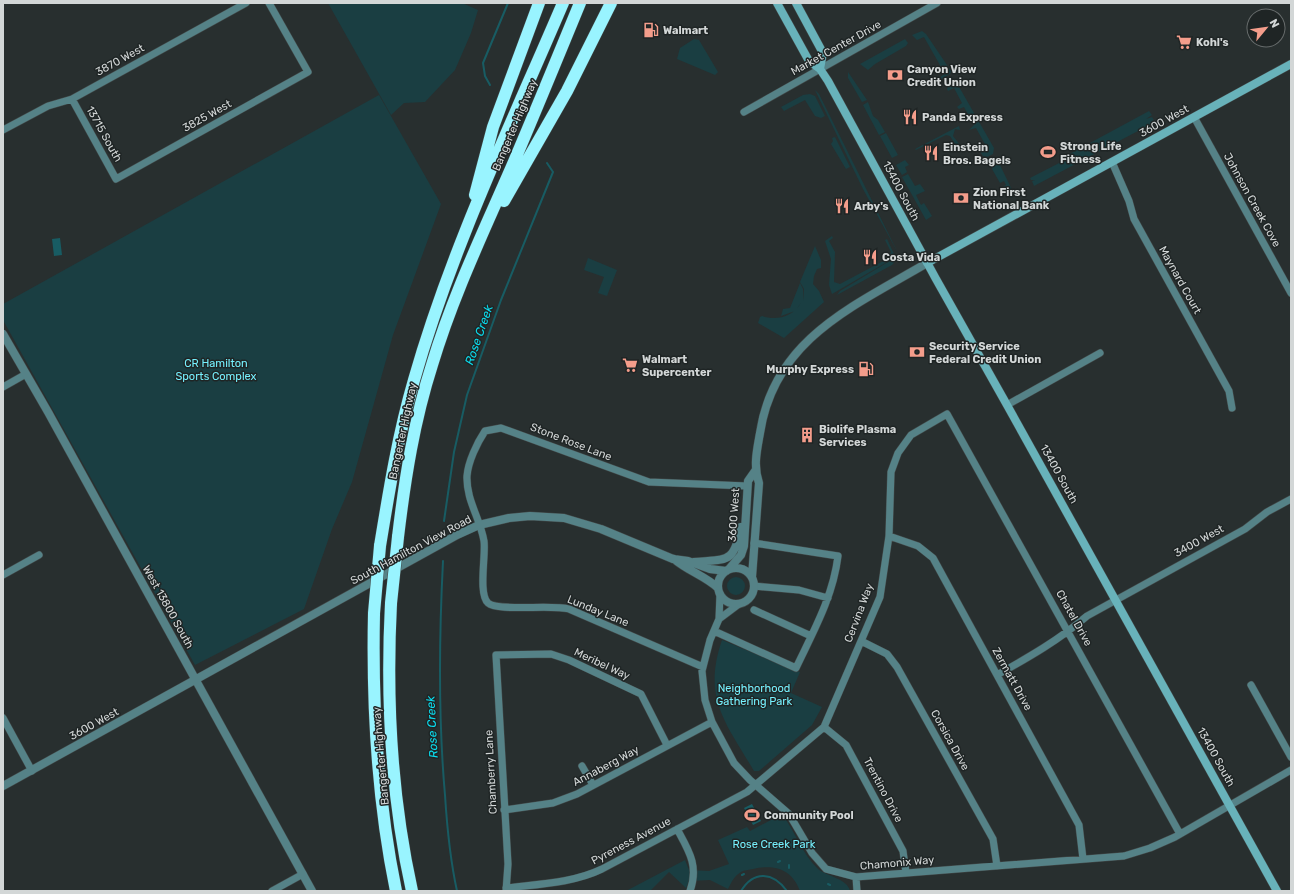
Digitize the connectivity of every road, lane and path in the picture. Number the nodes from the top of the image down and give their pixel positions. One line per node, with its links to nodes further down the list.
1 (246, 3): 12 (street, 3870 West)
2 (269, 3): 17 (street, 3825 West)
3 (539, 3): 18 (highway)
4 (563, 3): 18 (highway, Bangerter Highway)
5 (580, 3): 20 (highway, Bangerter Highway)
6 (611, 3): 20 (highway)
7 (777, 3): 11 (main road, 13400 South)
8 (796, 3): 11 (main road)
9 (937, 3): 11 (street, Market Center Drive)
10 (1291, 64): 14 (main road, 3600 West)
11 (820, 69): 13 (street, Market Center Drive); 19 (main road, 13400 South)
12 (72, 99): 15 (street, 3870 West); 17 (street, 13715 South)
13 (744, 112)
14 (1194, 117): 16 (main road, 3600 West); 21 (street, Johnson Creek Cove)
15 (3, 130)
16 (1112, 162): 19 (main road, 3600 West); 27 (street, Maynard Court)
17 (116, 179)
18 (464, 235): 81 (highway, Bangerter Highway, bridge)
19 (927, 263): 26 (main road, 13400 South); 29 (street, 3600 West)
20 (463, 277): 82 (highway, Bangerter Highway, bridge)
21 (1291, 293)
22 (3, 334): 24 (street, West 13800 South)
23 (1100, 353): 26 (street)
24 (26, 374): 25 (street); 56 (street, West 13800 South)
25 (3, 387)
26 (1007, 404): 45 (main road, 13400 South)
27 (1232, 408)
28 (947, 414): 34 (street, Cervina Way); 50 (street, Chatel Drive)
29 (755, 471): 30 (street, 3600 West); 35 (street, 3600 West)
30 (748, 486): 32 (street, 3600 West); 33 (street, Stone Rose Lane)
31 (1291, 499): 45 (street, 3400 West)
32 (745, 507): 38 (street); 39 (street, 3600 West)
33 (479, 525): 37 (street, South Hamilton View Road); 54 (street, Lunday Lane); 56 (street, South Hamilton View Road)
34 (889, 536): 52 (street, Cervina Way); 55 (street, Zermatt Drive)
35 (754, 543): 41 (street, 3600 West); 44 (street)
36 (39, 555): 40 (street)
37 (673, 559): 38 (street, South Hamilton View Road); 43 (street, South Hamilton View Road)
38 (692, 562): 39 (street, South Hamilton View Road)
39 (727, 570): 41 (street); 43 (street)
40 (3, 575)
41 (752, 577): 42 (street)
42 (754, 586): 44 (street); 46 (street)
43 (719, 591): 46 (street); 48 (street, Chamonix Way)
44 (828, 598): 51 (street)
45 (1116, 599): 50 (street, 3400 West); 69 (main road, 13400 South)
46 (738, 604): 48 (street, Chamonix Way)
47 (754, 610): 51 (street)
48 (720, 619): 49 (street, Chamonix Way)
49 (714, 631): 51 (street); 54 (street, Chamonix Way)
50 (1069, 632): 55 (street, 3400 West); 72 (street, Chatel Drive)
51 (811, 636)
52 (861, 641): 60 (street, Cervina Way); 74 (street, Corsica Drive)
53 (496, 655): 61 (street, Meribel Way); 70 (street, Chamberry Lane)
54 (703, 667): 59 (street, Chamonix Way)
55 (997, 675): 73 (street, Zermatt Drive)
56 (196, 680): 65 (street, 3600 West); 76 (street, West 13800 South)
57 (1251, 685): 62 (street)
58 (3, 718): 65 (street)
59 (712, 722): 61 (street, Annaberg Way); 68 (street, Chamonix Way)
60 (824, 727): 68 (street, Cervina Way); 75 (street, Trentino Drive)
61 (667, 745): 66 (street, Annaberg Way)
62 (1291, 757)
63 (582, 766): 66 (street)
64 (1291, 770): 69 (street, Chamonix Way)
65 (32, 771): 67 (street, 3600 West)
66 (593, 785): 70 (street, Annaberg Way)
67 (3, 786)
68 (756, 786): 71 (street, Pyreness Avenue); 77 (street, Chamonix Way)
69 (1230, 805): 72 (street, Chamonix Way); 85 (main road, 13400 South)
70 (504, 810): 78 (street, Chamberry Lane)
71 (677, 829): 78 (street, Pyreness Avenue); 83 (street)
72 (1180, 834): 73 (street, Chamonix Way)
73 (1082, 859): 74 (street, Chamonix Way)
74 (997, 866): 75 (street, Chamonix Way)
75 (906, 872): 77 (street, Chamonix Way)
76 (303, 874): 79 (street); 80 (street, West 13800 South)
77 (856, 877): 84 (street)
78 (506, 890)
79 (272, 891)
80 (312, 891)
81 (396, 891)
82 (412, 891)
83 (690, 891)
84 (857, 891)
85 (1277, 891)

